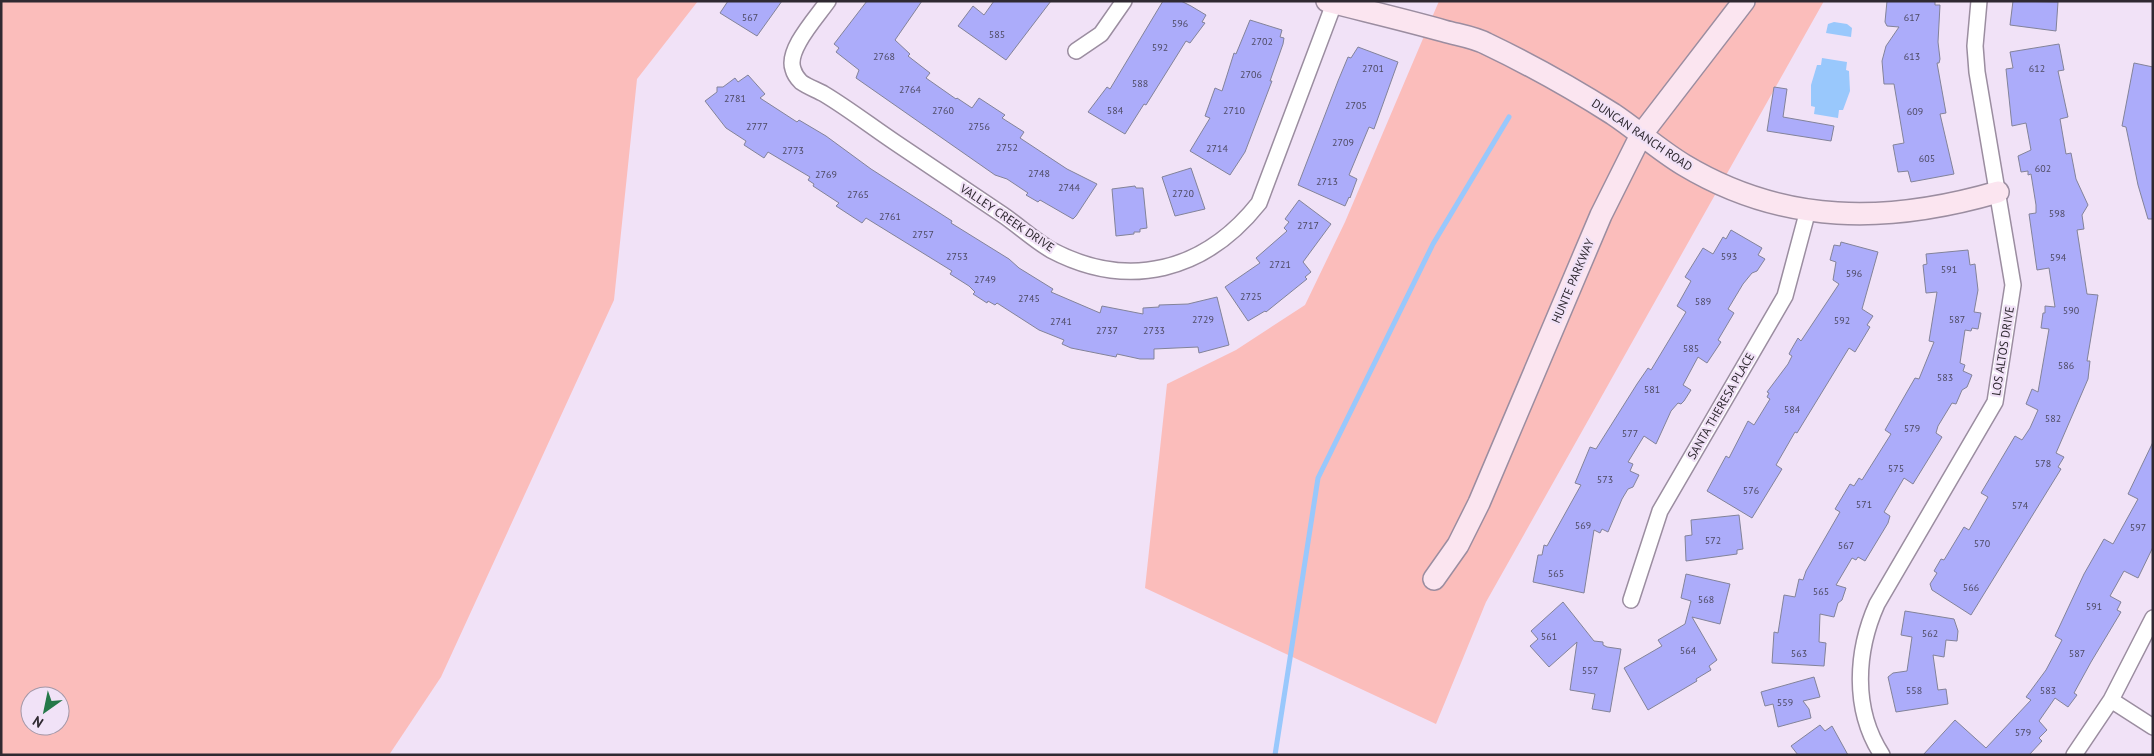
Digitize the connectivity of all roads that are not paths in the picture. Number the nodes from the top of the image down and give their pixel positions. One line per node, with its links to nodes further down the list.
1 (828, 1): 5 (street, VALLEY CREEK DRIVE)
2 (1124, 1): 6 (street)
3 (1744, 1): 7 (street, HUNTE PARKWAY)
4 (1979, 1): 8 (street, LOS ALTOS DRIVE)
5 (1332, 2): 7 (street, DUNCAN RANCH ROAD)
6 (1076, 51)
7 (1641, 136): 9 (street, DUNCAN RANCH ROAD); 10 (street, HUNTE PARKWAY)
8 (1998, 192): 9 (street, DUNCAN RANCH ROAD); 15 (street, LOS ALTOS DRIVE)
9 (1808, 210): 11 (street, SANTA THERESA PLACE)
10 (1434, 579)
11 (1631, 600)
12 (2153, 618): 13 (street)
13 (2111, 700): 14 (street); 16 (street)
14 (2153, 727)
15 (1882, 755)
16 (2074, 755)

